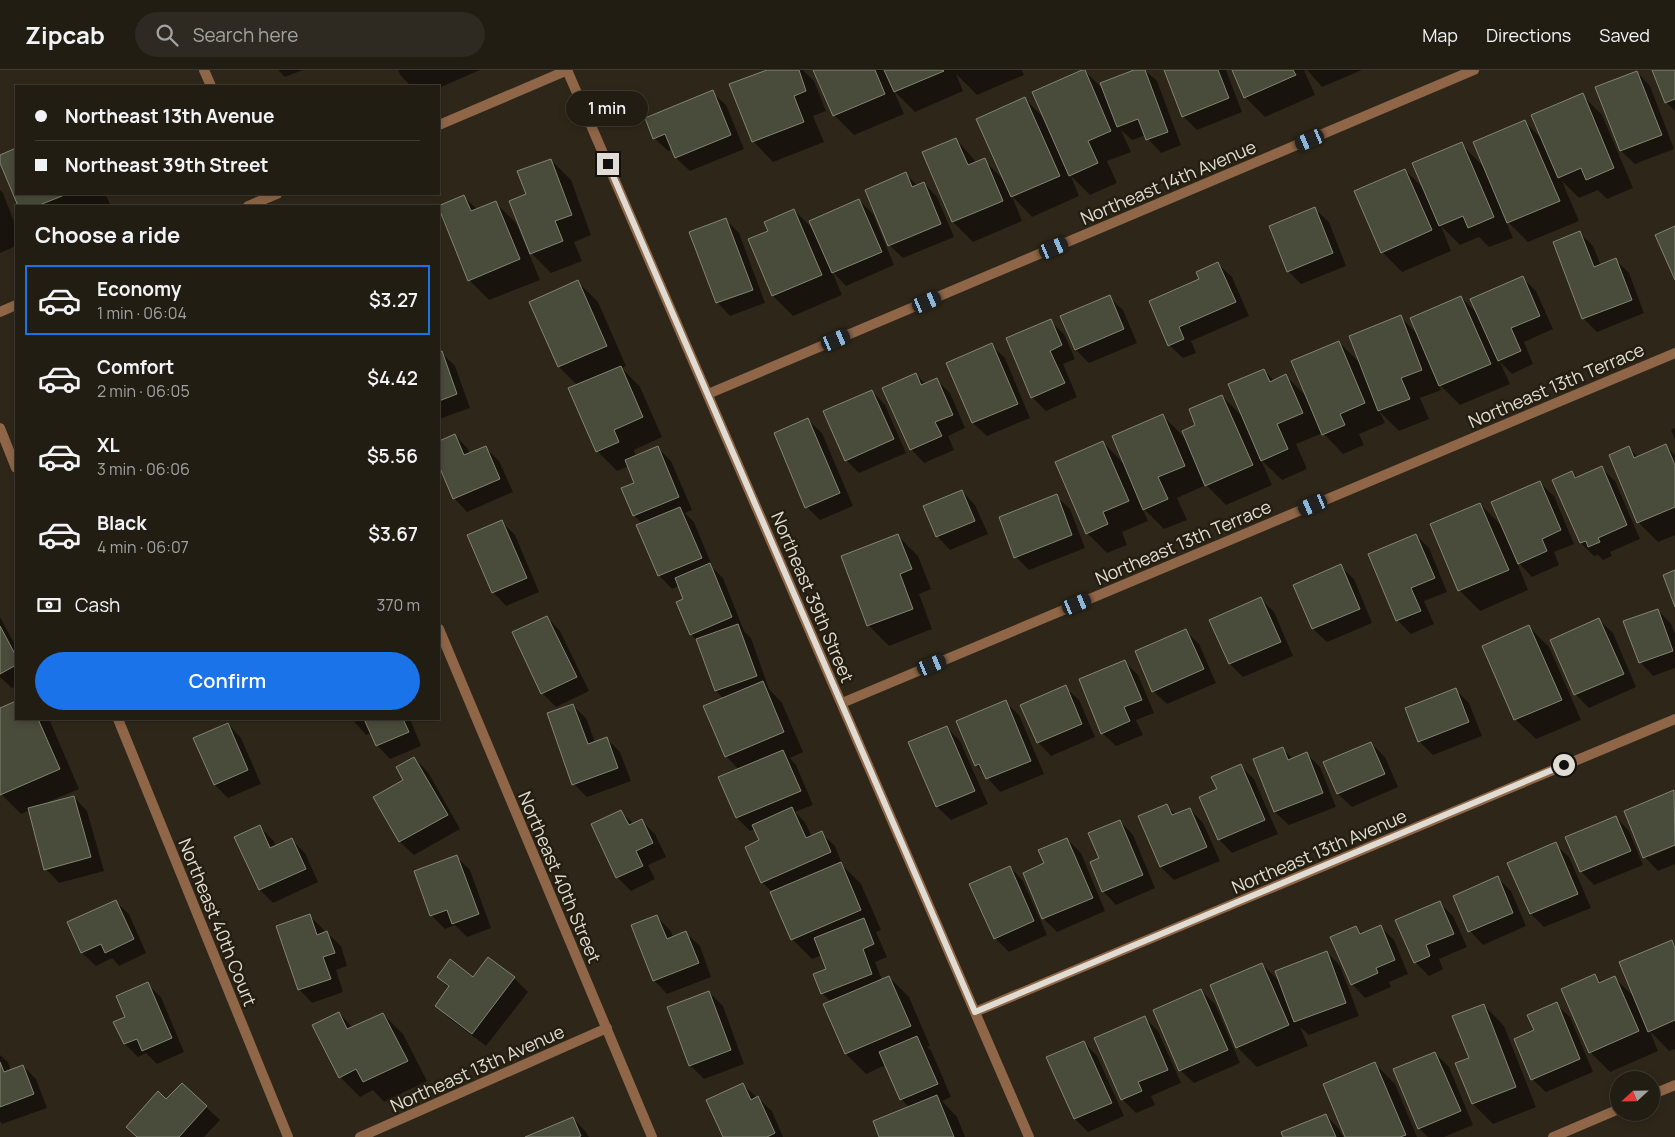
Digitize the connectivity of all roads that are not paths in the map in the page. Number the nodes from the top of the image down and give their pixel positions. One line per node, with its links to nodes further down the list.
1 (204, 70): 4 (street)
2 (567, 70): 5 (street); 11 (street, Northeast 39th Street)
3 (1474, 70): 11 (street, Northeast 14th Avenue)
4 (210, 85)
5 (440, 125)
6 (274, 195): 7 (street)
7 (259, 200)
8 (15, 305): 9 (street)
9 (0, 312)
10 (1675, 353): 15 (street, Northeast 13th Terrace)
11 (708, 394): 15 (street, Northeast 39th Street)
12 (0, 428): 13 (street)
13 (15, 466)
14 (440, 631): 19 (street, Northeast 40th Street)
15 (842, 703): 18 (street, Northeast 39th Street)
16 (1675, 719): 18 (street, Northeast 13th Avenue)
17 (118, 720): 23 (street, Northeast 40th Court)
18 (975, 1012): 26 (street, Northeast 39th Street)
19 (607, 1028): 24 (street, Northeast 13th Avenue); 25 (street, Northeast 40th Street)
20 (1675, 1086): 21 (street)
21 (1660, 1092)
22 (1610, 1113): 27 (street)
23 (288, 1137)
24 (360, 1137)
25 (652, 1137)
26 (1029, 1137)
27 (1553, 1137)

